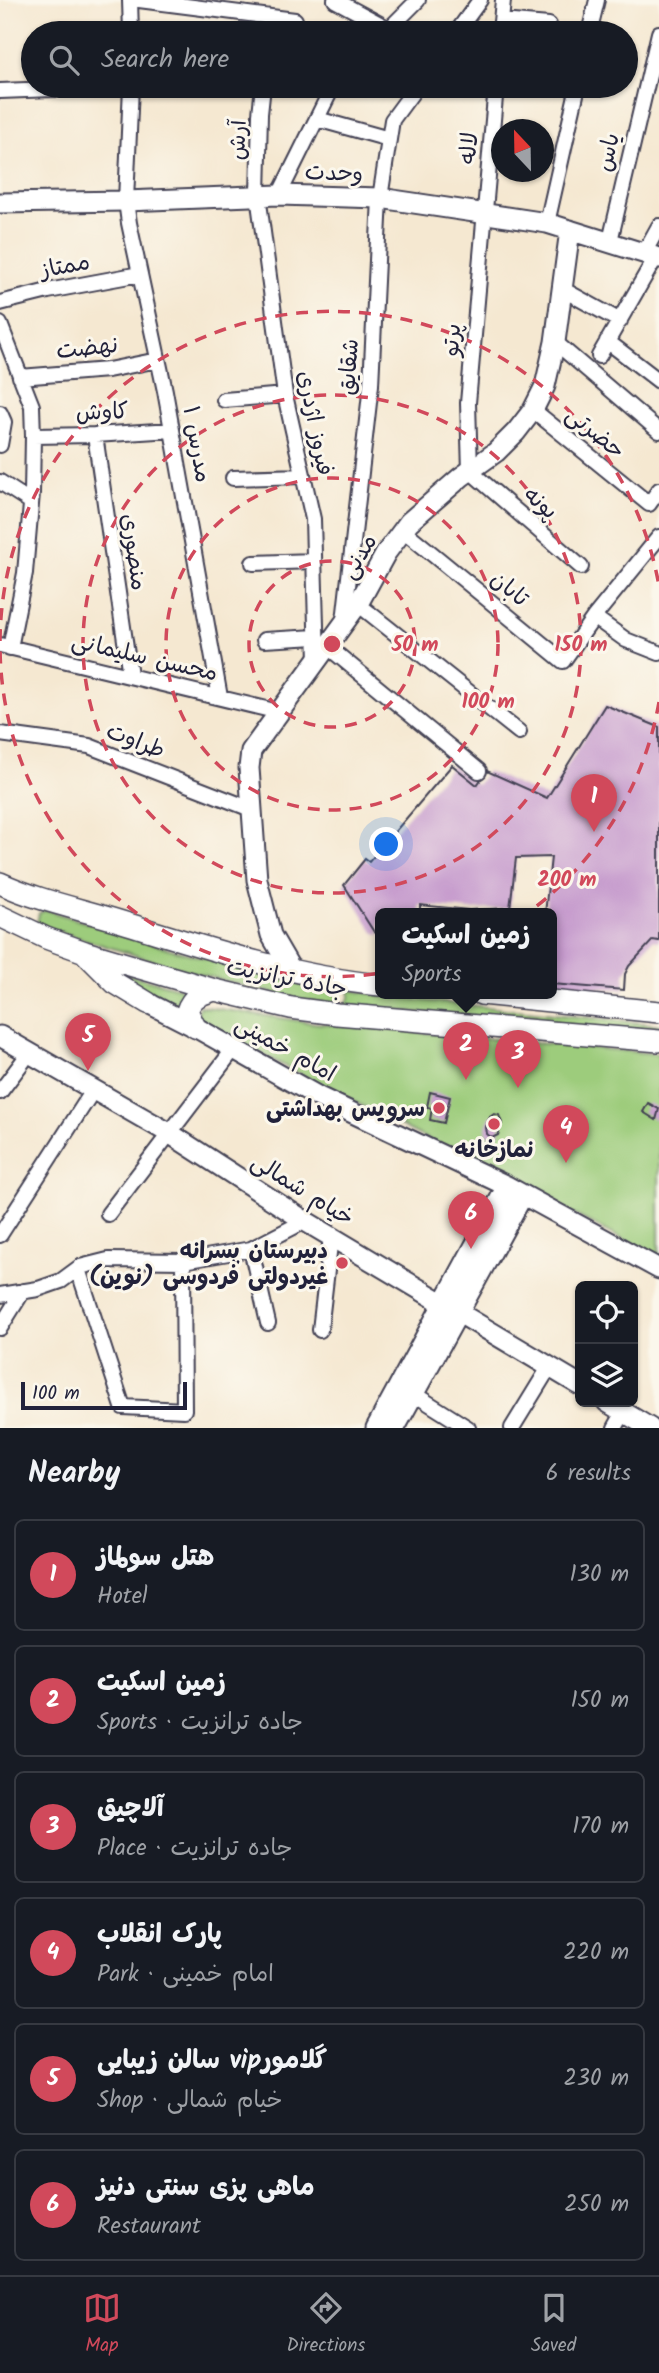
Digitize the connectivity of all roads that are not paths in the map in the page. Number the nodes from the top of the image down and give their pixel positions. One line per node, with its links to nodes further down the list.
1 (130, 0): 10 (street)
2 (139, 0): 8 (street)
3 (335, 0): 12 (street)
4 (418, 0): 13 (street)
5 (480, 0): 14 (street)
6 (503, 0): 15 (street)
7 (597, 0): 16 (street)
8 (271, 17): 9 (street); 11 (street)
9 (295, 20)
10 (131, 21)
11 (270, 21)
12 (370, 21)
13 (397, 21)
14 (465, 21)
15 (501, 21)
16 (592, 21)
17 (659, 33): 37 (street, یاس)
18 (21, 90): 19 (street)
19 (0, 91)
20 (130, 98): 31 (street, مدرس ۱)
21 (262, 98): 28 (street, آرش)
22 (327, 98): 26 (street)
23 (408, 98): 27 (street, شقایق)
24 (495, 98): 33 (street, لاله)
25 (575, 98): 34 (street)
26 (317, 119): 27 (street); 29 (street)
27 (389, 139): 30 (street, شقایق)
28 (258, 195): 29 (street, وحدت); 31 (street, وحدت); 50 (street, فیروز اژدری)
29 (279, 195): 30 (street, وحدت)
30 (380, 198): 33 (street, وحدت); 72 (street, شقایق)
31 (126, 201): 32 (street, وحدت); 39 (street, مدرس ۱)
32 (0, 203)
33 (485, 213): 34 (street, وحدت); 59 (street, پرتو)
34 (547, 223): 36 (street, وحدت)
35 (659, 226): 38 (street)
36 (570, 230): 37 (street, وحدت); 40 (street, مدنی)
37 (610, 241): 38 (street, وحدت)
38 (653, 256): 42 (street)
39 (140, 274): 41 (street, ممتاز); 47 (street, مدرس ۱)
40 (562, 289): 42 (street); 45 (street, مدنی)
41 (0, 303)
42 (620, 321): 44 (street)
43 (0, 324): 48 (street)
44 (607, 341): 46 (street); 49 (street)
45 (555, 342): 52 (street, مدنی); 55 (street)
46 (599, 356)
47 (158, 360): 48 (street, نهضت); 54 (street, مدرس ۱)
48 (20, 377): 57 (street)
49 (659, 381)
50 (285, 395): 51 (street); 60 (street, فیروز اژدری)
51 (224, 400)
52 (533, 410): 59 (street, مدنی); 63 (street, حضرتی)
53 (0, 413): 58 (street)
54 (172, 430): 56 (street, کاوش); 78 (street, مدرس ۱)
55 (659, 431)
56 (95, 435): 57 (street, کاوش); 77 (street, منصوری)
57 (33, 436): 64 (street)
58 (0, 445)
59 (470, 471): 65 (street, مدنی); 69 (street, پونه)
60 (303, 476): 61 (street); 67 (street, فیروز اژدری)
61 (233, 478)
62 (0, 482): 64 (street)
63 (659, 490)
64 (31, 502): 74 (street)
65 (403, 530): 70 (street, مدنی); 71 (street, تابان)
66 (659, 537): 71 (street, تابان)
67 (314, 561): 68 (street); 75 (street, فیروز اژدری)
68 (253, 563)
69 (581, 567)
70 (358, 604): 72 (street, مدنی); 80 (street)
71 (594, 617): 76 (street)
72 (344, 623): 75 (street, مدنی)
73 (264, 640): 75 (street)
74 (5, 647): 77 (street, محسن سلیمانی)
75 (320, 648): 79 (street, مدنی); 82 (street)
76 (659, 653)
77 (130, 676): 78 (street, محسن سلیمانی)
78 (220, 697): 79 (street, محسن سلیمانی)
79 (279, 712): 83 (street, مدنی)
80 (519, 733)
81 (0, 734): 83 (street, طراوت)
82 (480, 771)
83 (251, 809): 87 (street, مدنی)
84 (4, 885): 85 (main road, جاده ترانزیت); 86 (main road)
85 (55, 902): 88 (main road); 90 (main road, جاده ترانزیت)
86 (0, 916): 88 (main road, جاده ترانزیت)
87 (271, 934): 90 (street); 91 (street, مدنی)
88 (46, 938): 89 (main road, جاده ترانزیت)
89 (85, 952): 94 (main road, جاده ترانزیت); 96 (main road, امام خمینی)
90 (246, 960): 91 (main road, جاده ترانزیت)
91 (292, 971): 92 (main road, جاده ترانزیت)
92 (342, 981): 93 (main road, جاده ترانزیت); 98 (main road)
93 (375, 984)
94 (215, 990): 98 (main road, جاده ترانزیت); 99 (main road)
95 (530, 999): 97 (main road)
96 (148, 1003): 99 (street, امام خمینی)
97 (659, 1012)
98 (337, 1014): 101 (main road, جاده ترانزیت)
99 (195, 1027): 102 (street, امام خمینی)
100 (0, 1036): 103 (street, خیام شمالی)
101 (659, 1041)
102 (233, 1050): 106 (street); 107 (street, امام خمینی)
103 (30, 1052): 104 (street, خیام شمالی); 105 (street)
104 (94, 1089): 106 (street, خیام شمالی); 110 (street)
105 (0, 1092)
106 (169, 1133): 108 (street); 109 (street, خیام شمالی)
107 (515, 1191): 115 (street, امام خمینی); 118 (street)
108 (108, 1214)
109 (305, 1221): 111 (street, خیام شمالی); 112 (street)
110 (0, 1235)
111 (331, 1236): 118 (street, خیام شمالی); 121 (street)
112 (251, 1250): 113 (street); 119 (street)
113 (183, 1261): 114 (street); 114 (street)
114 (78, 1269): 116 (street)
115 (659, 1269)
116 (23, 1292): 117 (street); 120 (street)
117 (0, 1295)
118 (453, 1308): 122 (street, خیام شمالی); 124 (street); 126 (street)
119 (268, 1323)
120 (0, 1328)
121 (320, 1330)
122 (550, 1366): 123 (street, خیام شمالی); 129 (street)
123 (575, 1382)
124 (414, 1394): 127 (street); 128 (street)
125 (616, 1414): 130 (street)
126 (376, 1428)
127 (395, 1428)
128 (468, 1428)
129 (512, 1428)
130 (650, 1428)

